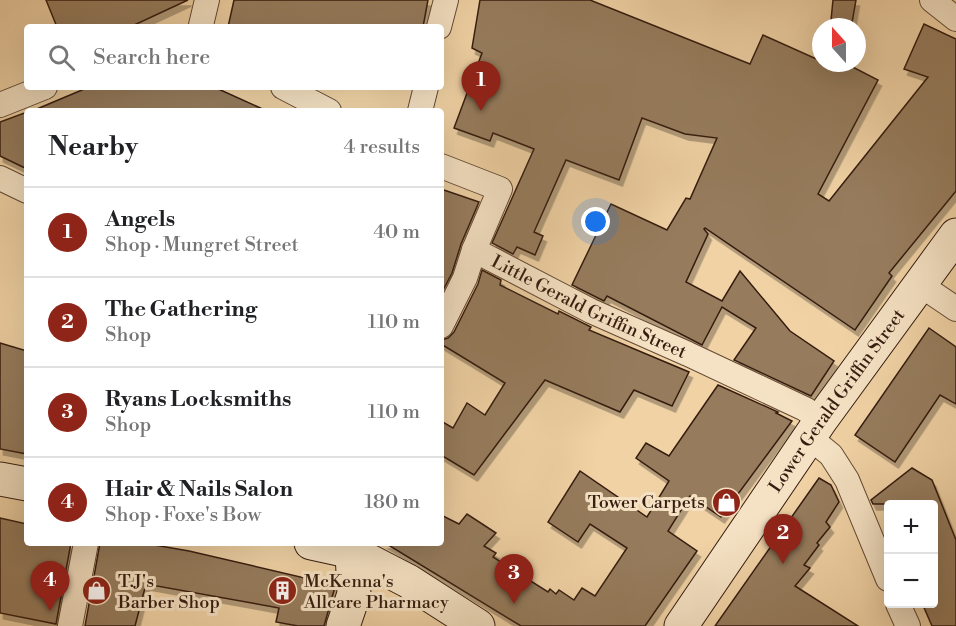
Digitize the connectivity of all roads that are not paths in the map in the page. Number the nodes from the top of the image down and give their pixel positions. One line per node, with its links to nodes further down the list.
1 (207, 0): 5 (street)
2 (446, 0): 6 (street)
3 (932, 0): 4 (street)
4 (956, 19)
5 (201, 24)
6 (440, 24)
7 (38, 90): 10 (street)
8 (289, 90): 11 (street)
9 (425, 90): 12 (street)
10 (0, 105)
11 (323, 108)
12 (421, 108)
13 (444, 167): 17 (street, Little Gerald Griffin Street)
14 (0, 178): 15 (street)
15 (24, 190)
16 (956, 235): 18 (main road, Lower Gerald Griffin Street)
17 (474, 250): 20 (street); 21 (street, Little Gerald Griffin Street)
18 (919, 284): 19 (street); 21 (main road, Lower Gerald Griffin Street)
19 (956, 309)
20 (444, 320)
21 (815, 428): 26 (street, Little Gerald Griffin Street); 31 (main road, Lower Gerald Griffin Street)
22 (0, 479): 23 (main road)
23 (24, 483)
24 (85, 546): 28 (street)
25 (353, 547): 29 (main road); 30 (main road)
26 (884, 569)
27 (900, 608): 32 (street)
28 (70, 626)
29 (343, 626)
30 (478, 626)
31 (681, 626)
32 (908, 626)

